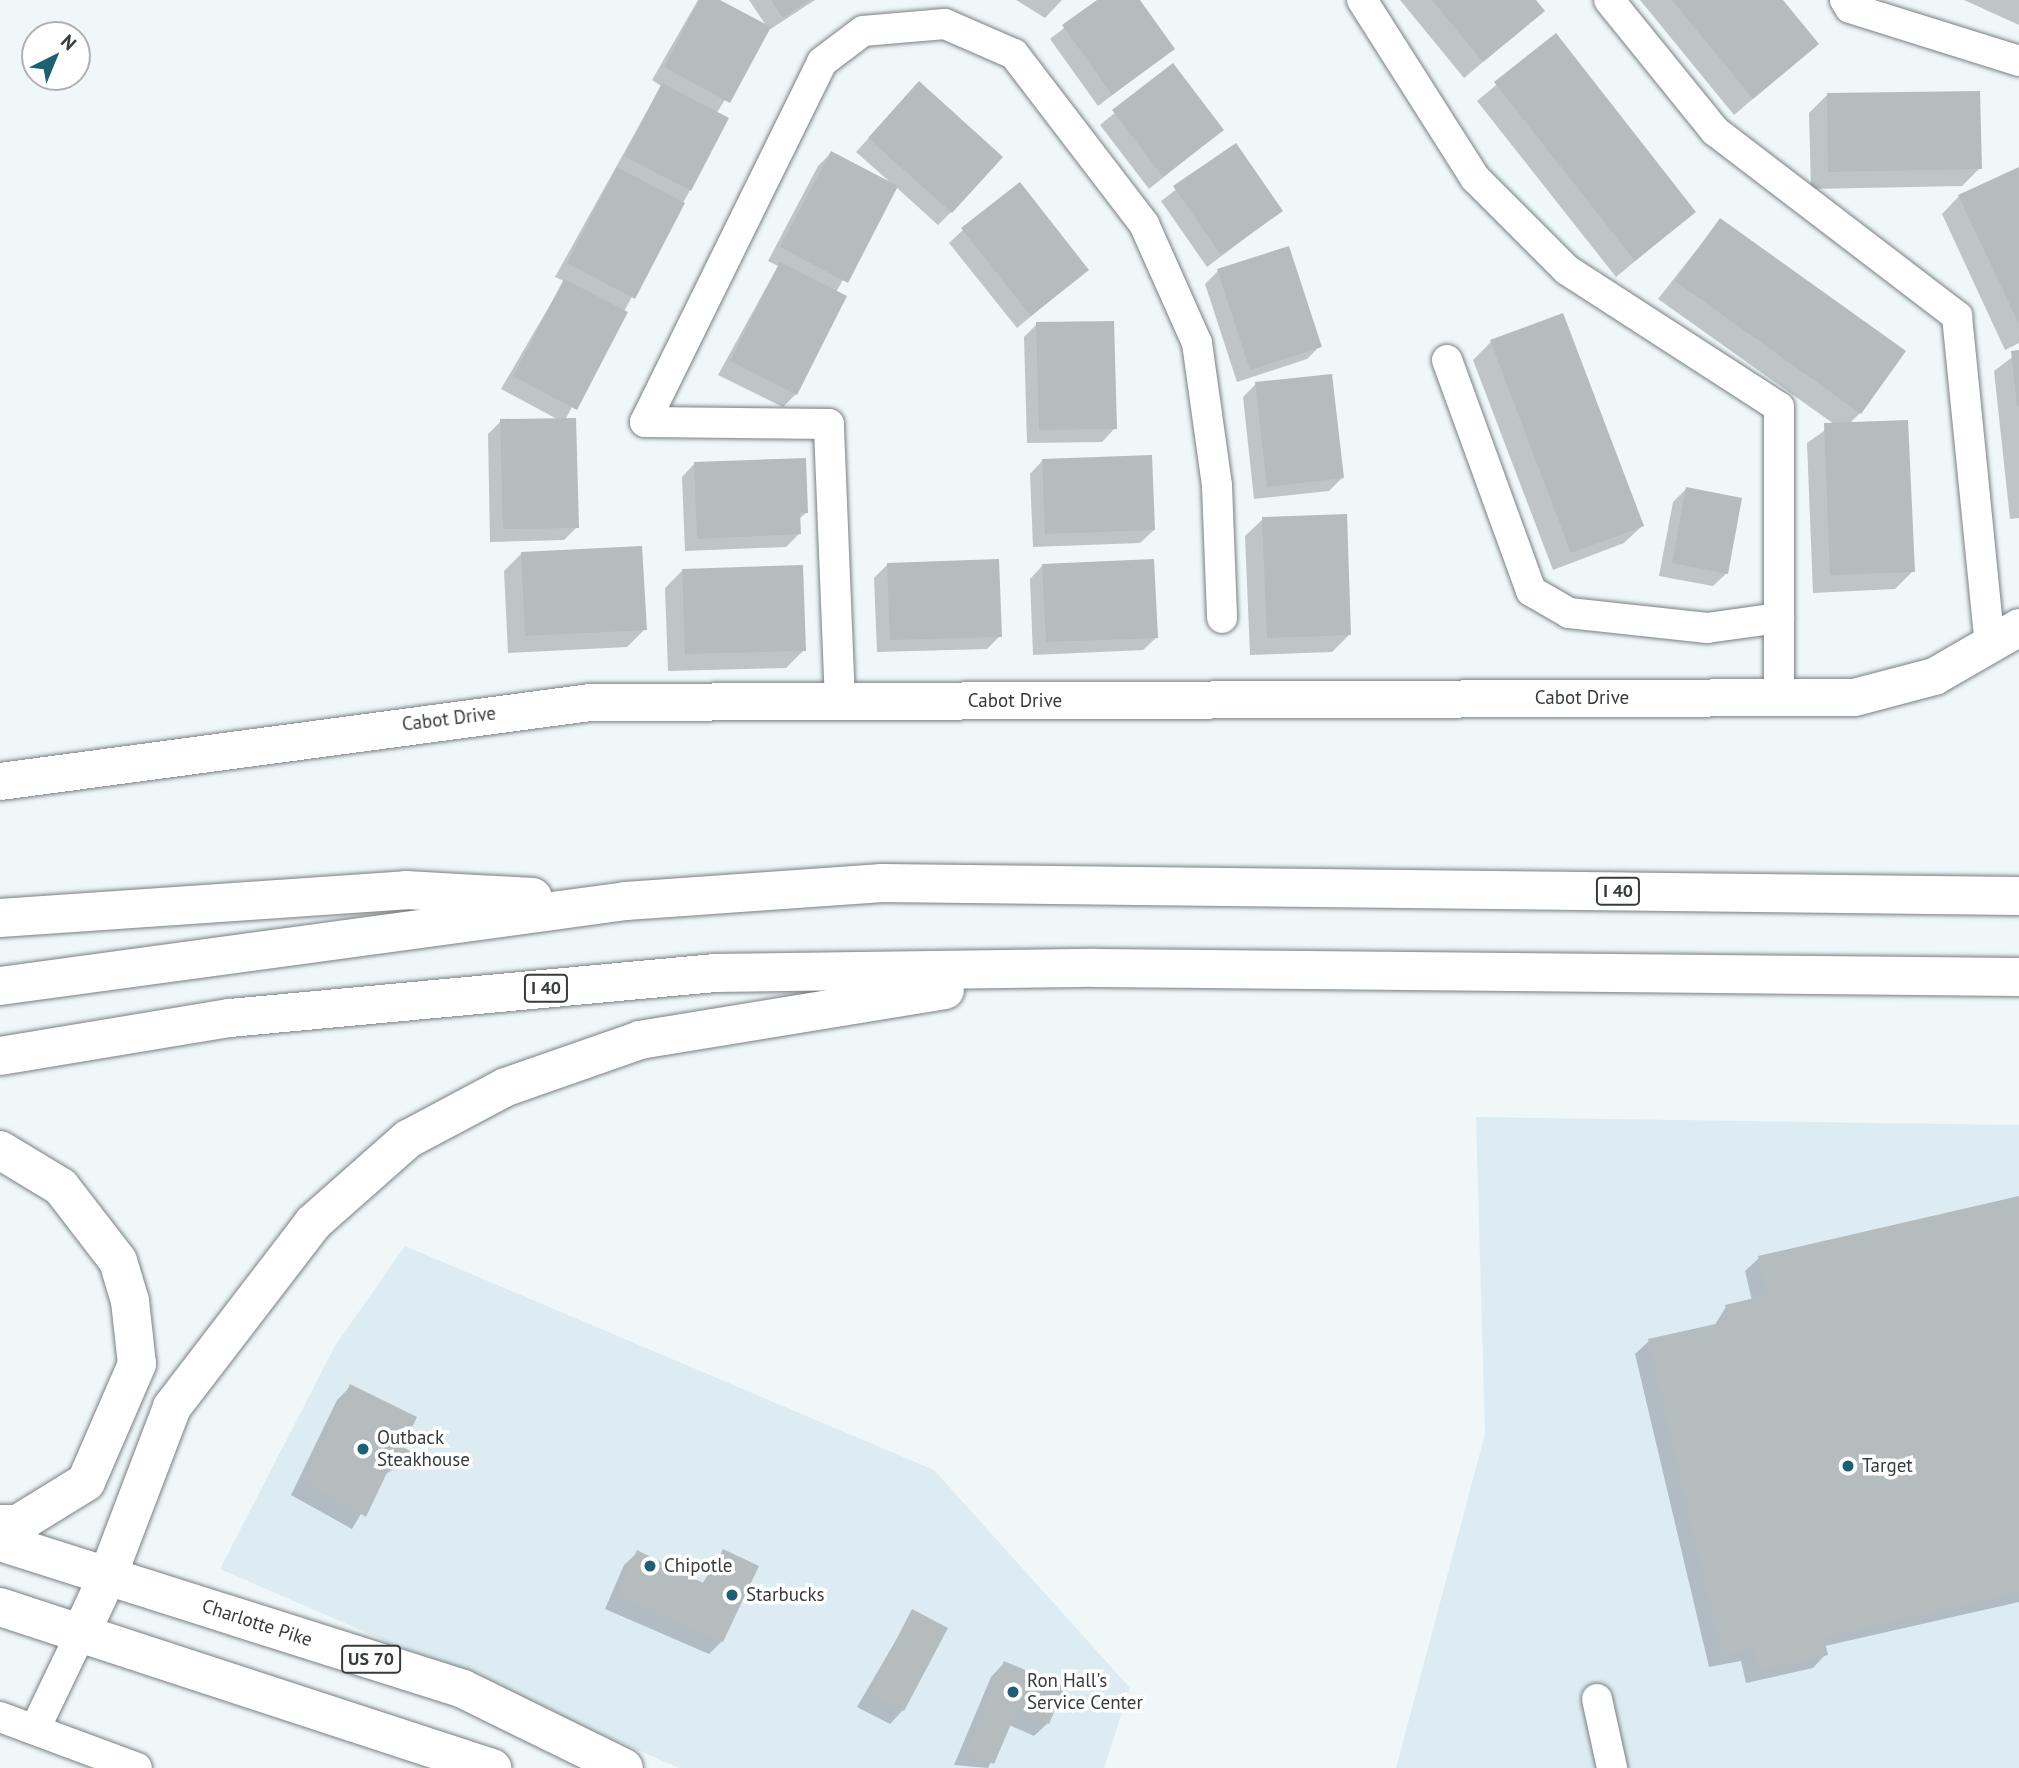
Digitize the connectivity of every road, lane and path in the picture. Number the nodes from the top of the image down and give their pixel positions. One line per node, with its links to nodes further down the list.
1 (1362, 0): 7 (street)
2 (1609, 0): 8 (street)
3 (1845, 0): 4 (street)
4 (2019, 61)
5 (1447, 360): 7 (street)
6 (1222, 618): 10 (street)
7 (1779, 618): 9 (street)
8 (2004, 635): 9 (street, Cabot Drive)
9 (1779, 697): 10 (street, Cabot Drive)
10 (840, 702): 11 (street, Cabot Drive)
11 (0, 782)
12 (2019, 896): 13 (main road, I 40)
13 (626, 901): 14 (main road); 17 (main road, I 40)
14 (0, 918)
15 (1096, 968): 16 (main road, I 40); 18 (main road, I 40); 22 (main road)
16 (2019, 977)
17 (0, 986)
18 (0, 1056)
19 (0, 1150): 20 (main road)
20 (0, 1524)
21 (0, 1542): 22 (main road, Charlotte Pike / US 70)
22 (108, 1575): 24 (main road); 30 (main road, Charlotte Pike / US 70)
23 (0, 1607): 24 (main road)
24 (81, 1633): 27 (street); 29 (main road)
25 (1597, 1699): 31 (street)
26 (0, 1717): 27 (street)
27 (35, 1729): 28 (street)
28 (137, 1768)
29 (492, 1768)
30 (624, 1768)
31 (1612, 1768)

